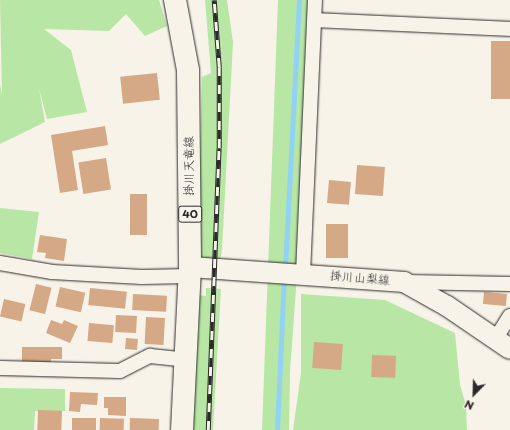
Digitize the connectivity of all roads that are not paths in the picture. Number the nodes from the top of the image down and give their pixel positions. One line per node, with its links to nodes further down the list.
1 (175, 0): 6 (main road, 掛川天竜線 / 40)
2 (315, 0): 3 (street)
3 (315, 20): 4 (street); 7 (street)
4 (510, 29)
5 (0, 263): 6 (street)
6 (190, 271): 7 (main road, 掛川山梨線); 12 (main road, 掛川天竜線 / 40)
7 (301, 274): 8 (main road, 掛川山梨線)
8 (404, 282): 9 (street); 11 (main road, 掛川山梨線)
9 (510, 284)
10 (510, 316): 11 (street)
11 (503, 343)
12 (186, 360): 13 (street); 14 (main road, 掛川天竜線 / 40)
13 (0, 368)
14 (182, 430)

